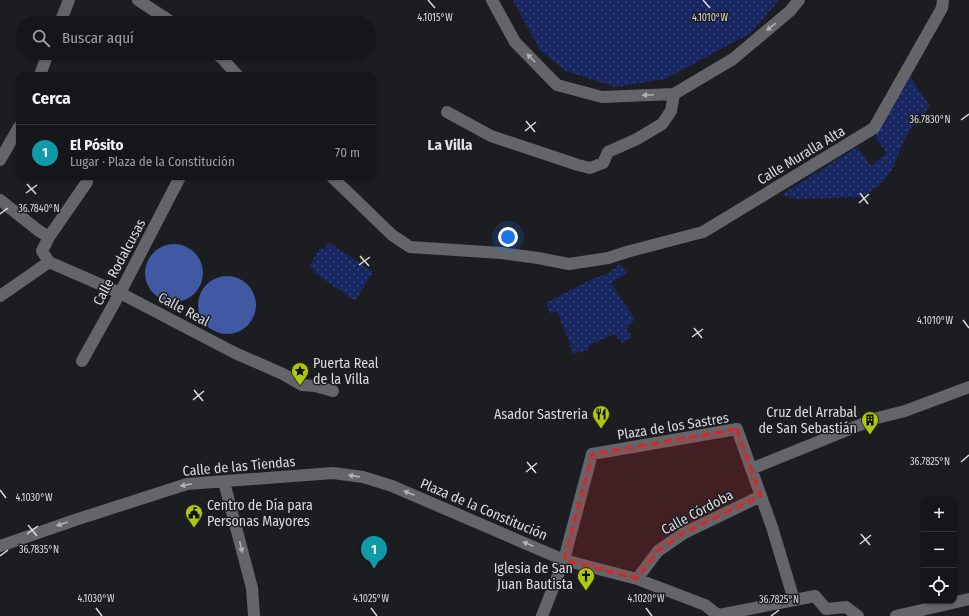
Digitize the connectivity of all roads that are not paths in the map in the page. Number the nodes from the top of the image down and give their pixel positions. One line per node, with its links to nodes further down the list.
1 (69, 0): 6 (street)
2 (138, 0): 7 (street)
3 (492, 0): 12 (street, one-way to 3)
4 (799, 0): 12 (street, one-way to 12)
5 (943, 0): 17 (street, Calle Muralla Alta)
6 (63, 16)
7 (162, 16)
8 (45, 60): 10 (street)
9 (224, 60): 11 (street)
10 (41, 72)
11 (232, 72)
12 (674, 94): 13 (street)
13 (447, 112)
14 (16, 132): 15 (street)
15 (0, 160)
16 (178, 180): 22 (street, Calle Rodalcusas)
17 (335, 180)
18 (88, 182): 20 (street)
19 (0, 200): 20 (street)
20 (49, 237): 21 (street)
21 (49, 262): 22 (street, Calle Real); 23 (street)
22 (120, 293): 24 (street, Calle Rodalcusas); 26 (street, Calle Real)
23 (0, 296)
24 (82, 360)
25 (969, 387): 27 (street)
26 (333, 392)
27 (751, 469): 30 (street, Plaza de los Sastres); 32 (street, Plaza de los Sastres)
28 (224, 482): 29 (street, Calle de las Tiendas, one-way to 28); 31 (street, Calle de las Tiendas, one-way to 31); 37 (street, one-way to 37)
29 (392, 486): 32 (street, Plaza de la Constitución, one-way to 29)
30 (761, 496): 33 (street, Calle Córdoba); 35 (street, Plaza de los Sastres)
31 (0, 546)
32 (564, 560): 33 (street, Plaza de la Constitución); 38 (street)
33 (637, 579): 36 (street, Plaza de la Constitución)
34 (969, 599): 40 (street)
35 (794, 600): 36 (street); 39 (street)
36 (719, 615)
37 (254, 616)
38 (542, 616)
39 (858, 616)
40 (896, 616)

